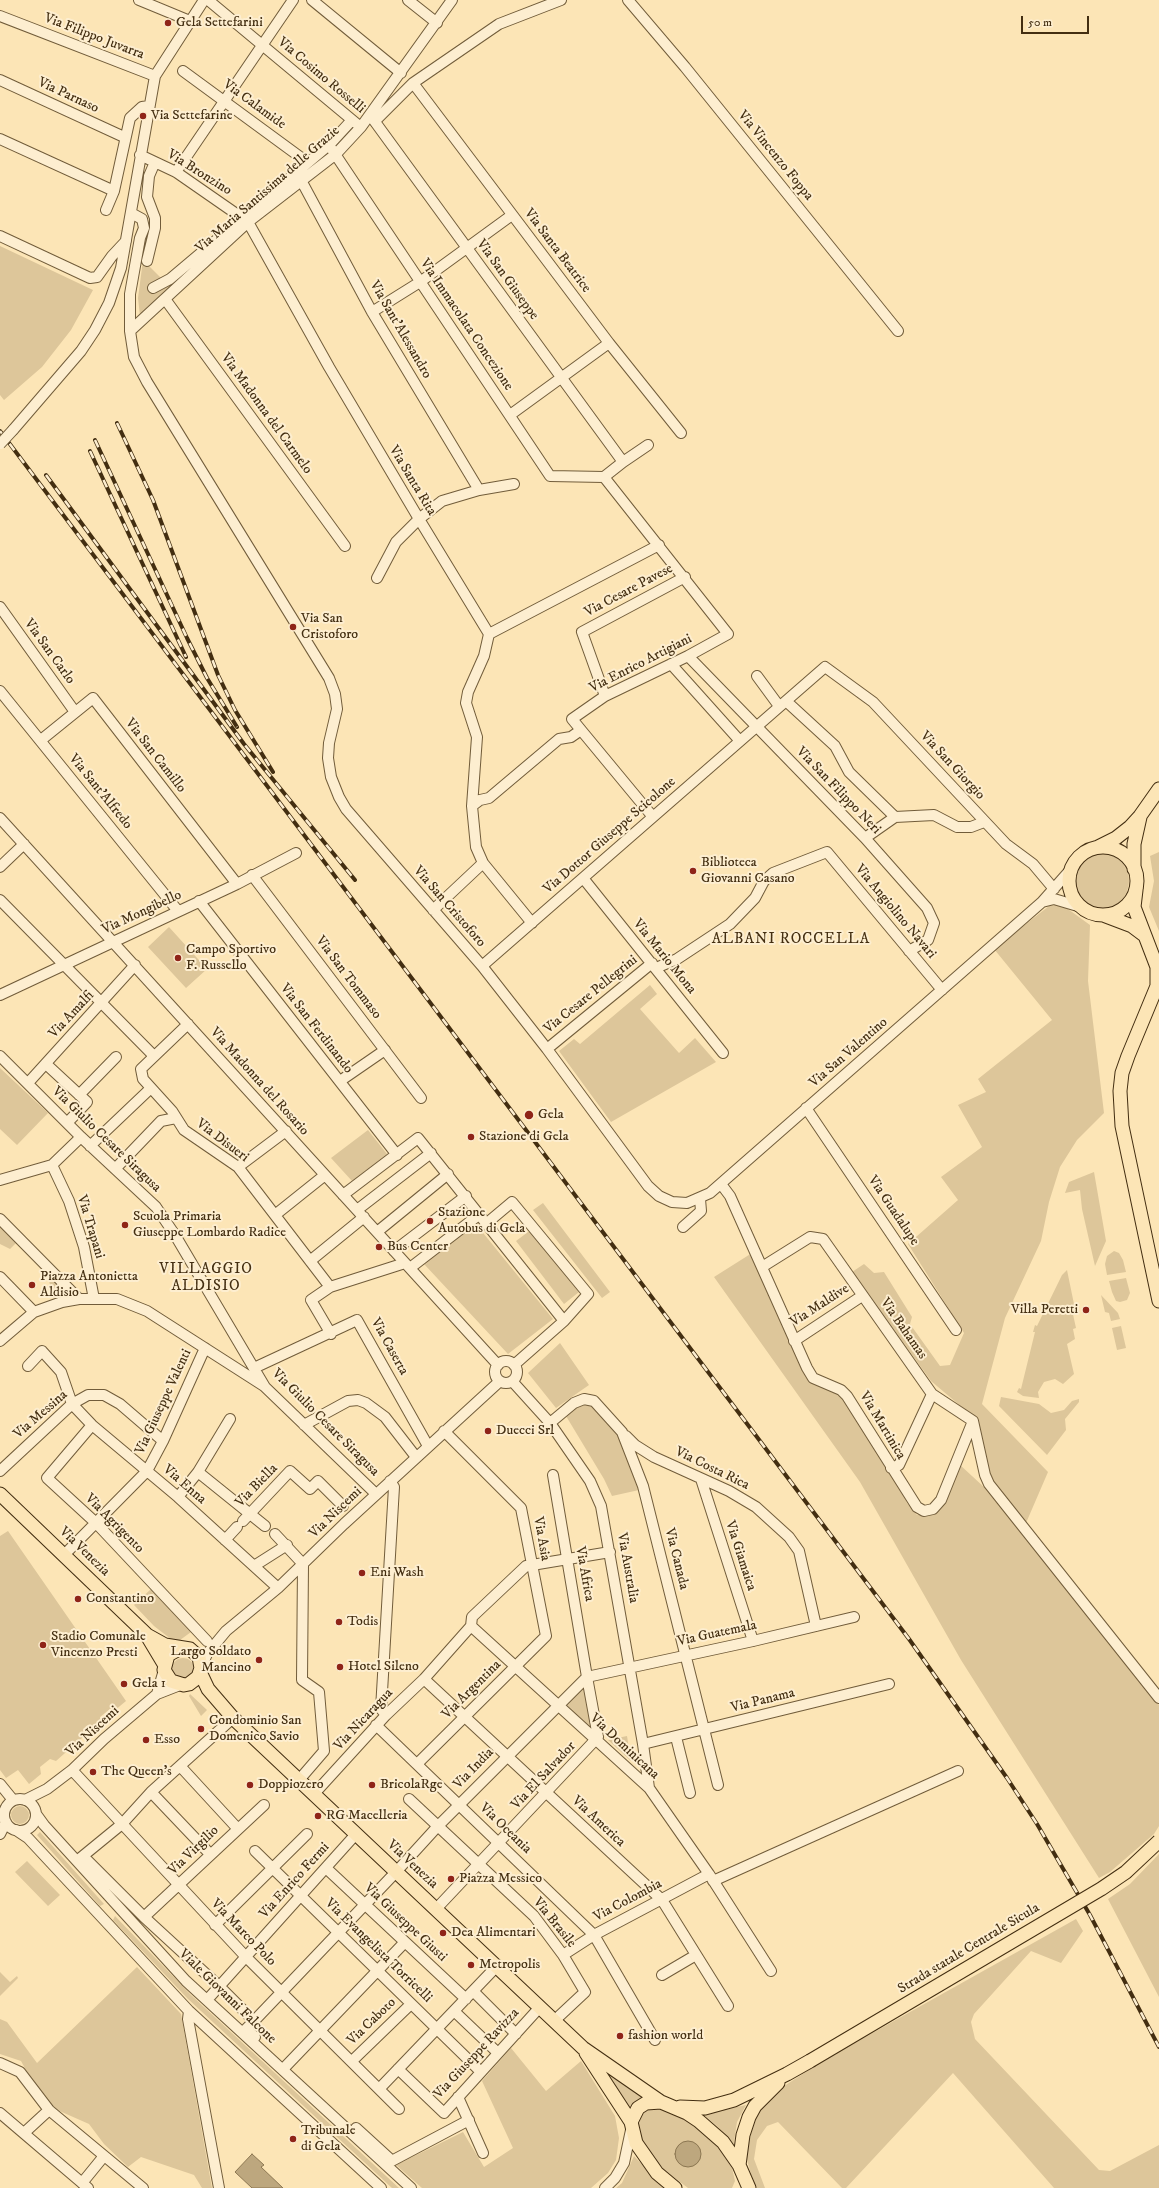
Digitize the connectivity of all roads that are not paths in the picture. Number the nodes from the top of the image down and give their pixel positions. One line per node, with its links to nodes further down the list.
1 (139, 0): 11 (street)
2 (204, 0): 11 (street)
3 (208, 0): 13 (street, Via Cosimo Rosselli)
4 (293, 0): 13 (street)
5 (312, 0): 15 (street)
6 (408, 0): 12 (street)
7 (452, 0): 12 (street, Via Maria Santissima delle Grazie)
8 (561, 0): 18 (street, Via Maria Santissima delle Grazie)
9 (628, 0): 47 (street, Via Vincenzo Foppa)
10 (0, 16): 16 (street, Via Filippo Juvarra)
11 (190, 21): 16 (street)
12 (437, 23): 15 (street, Via Maria Santissima delle Grazie)
13 (262, 45): 19 (street); 22 (street, Via Cosimo Rosselli)
14 (183, 71): 19 (street, Via Calamide)
15 (401, 73): 21 (street, Via Maria Santissima delle Grazie)
16 (155, 76): 20 (street)
17 (0, 80): 24 (street, Via Parnaso)
18 (413, 83): 21 (street, Via Maria Santissima delle Grazie); 36 (street, Via Santa Beatrice)
19 (224, 101): 30 (street, Via Calamide); 31 (street)
20 (149, 106): 24 (street); 28 (street)
21 (372, 118): 23 (street, Via Maria Santissima delle Grazie); 40 (street, Via San Giuseppe)
22 (352, 120): 23 (street, Via Cosimo Rosselli); 26 (street, Via Maria Santissima delle Grazie)
23 (361, 127): 27 (street, Via Maria Santissima delle Grazie)
24 (124, 137): 33 (street)
25 (0, 140): 33 (street)
26 (329, 145): 27 (street, Via Immacolata Concezione); 30 (street, Via Maria Santissima delle Grazie)
27 (336, 154): 32 (street, Via Maria Santissima delle Grazie); 42 (street, Via Immacolata Concezione)
28 (140, 155): 29 (street, Via Bronzino); 35 (street)
29 (154, 162): 31 (street, Via Bronzino); 41 (street)
30 (307, 162): 37 (street, Via Maria Santissima delle Grazie)
31 (176, 172): 37 (street, Via Bronzino)
32 (302, 182): 37 (street, Via Maria Santissima delle Grazie); 45 (street, Via Sant'Alessandro)
33 (114, 190): 34 (street)
34 (106, 210)
35 (131, 213): 39 (street); 46 (street, Via San Cristoforo)
36 (512, 215): 40 (street); 48 (street, Via Santa Beatrice)
37 (244, 220): 43 (street); 44 (street, Via Maria Santissima delle Grazie); 58 (street, Via Santa Rita)
38 (0, 236): 39 (street)
39 (126, 241): 52 (street, bridge)
40 (467, 250): 42 (street); 49 (street, Via San Giuseppe)
41 (147, 261)
42 (420, 282): 45 (street); 50 (street, Via Immacolata Concezione)
43 (153, 288)
44 (165, 299): 46 (street, Via Maria Santissima delle Grazie); 60 (street, Via Madonna del Carmelo)
45 (372, 312): 57 (street, Via Sant'Alessandro)
46 (130, 331): 102 (street, Via San Cristoforo)
47 (898, 331)
48 (609, 343): 49 (street); 51 (street, Via Santa Beatrice)
49 (562, 378): 50 (street); 54 (street, Via San Giuseppe)
50 (510, 415): 55 (street, Via Immacolata Concezione)
51 (681, 434)
52 (0, 444)
53 (648, 445): 54 (street)
54 (623, 462): 55 (street)
55 (604, 477): 59 (street)
56 (514, 484): 57 (street)
57 (479, 490): 58 (street)
58 (418, 519): 62 (street); 64 (street, Via Santa Rita)
59 (659, 545): 61 (street); 64 (street)
60 (345, 546)
61 (685, 577): 65 (street, Via Enrico Artigiani); 70 (street, Via Cesare Pavese)
62 (377, 578)
63 (0, 609): 72 (street, Via San Carlo)
64 (490, 634): 78 (street)
65 (688, 656): 66 (street, Via Enrico Artigiani); 73 (street, Via San Filippo Neri)
66 (671, 664): 70 (street, Via Enrico Artigiani); 76 (street)
67 (825, 667): 71 (street, Via Dottor Giuseppe Scicolone); 83 (street, Via San Giorgio)
68 (757, 676): 71 (street)
69 (0, 691): 75 (street, Via Sant'Alfredo)
70 (605, 696): 74 (street, Via Enrico Artigiani)
71 (782, 703): 73 (street, Via Dottor Giuseppe Scicolone); 81 (street)
72 (75, 712): 75 (street, Via San Camillo); 95 (street, Via San Camillo)
73 (756, 727): 76 (street, Via Dottor Giuseppe Scicolone); 84 (street, Via San Filippo Neri)
74 (581, 730): 78 (street); 80 (street)
75 (41, 740): 103 (street, Via Sant'Alfredo)
76 (740, 741): 80 (street, Via Dottor Giuseppe Scicolone)
77 (1159, 789): 79 (main road)
78 (472, 806): 89 (street)
79 (1140, 816): 86 (main road); 92 (main road)
80 (653, 817): 94 (street, Via Dottor Giuseppe Scicolone)
81 (895, 817): 83 (street); 84 (street)
82 (0, 818): 85 (street, Via Madonna del Rosario)
83 (984, 822): 96 (street, Via San Giorgio)
84 (865, 838): 108 (street, Via San Filippo Neri)
85 (24, 844): 90 (street); 107 (street, Via Madonna del Rosario)
86 (1094, 848): 91 (main road); 92 (main road)
87 (827, 852): 108 (street, Via Angiolino Navari); 112 (street, Via Cesare Pellegrini)
88 (296, 853): 93 (street, Via Mongibello)
89 (483, 863): 102 (street); 105 (street)
90 (0, 867)
91 (1072, 868): 96 (street, Via San Valentino); 101 (main road)
92 (1134, 869): 97 (main road)
93 (252, 875): 95 (street, Via Mongibello); 118 (street, Via San Tommaso)
94 (583, 878): 105 (street, Via Dottor Giuseppe Scicolone); 112 (street, Via Mario Mona)
95 (237, 884): 99 (street, Via Mongibello)
96 (1054, 889): 100 (street, Via San Valentino)
97 (1136, 890): 104 (main road); 106 (main road)
98 (0, 900): 109 (street)
99 (199, 901): 103 (street, Via Mongibello); 124 (street, Via San Ferdinando)
100 (1042, 902): 101 (street); 113 (street, Via San Valentino)
101 (1081, 907): 104 (main road)
102 (433, 910): 111 (street, Via San Cristoforo)
103 (178, 911): 107 (street, Via Mongibello)
104 (1104, 915): 106 (main road)
105 (532, 922): 111 (street, Via Dottor Giuseppe Scicolone)
106 (1144, 935): 163 (main road)
107 (114, 942): 109 (street, Via Mongibello); 110 (street, Via Madonna del Rosario)
108 (910, 951): 113 (street, Via Angiolino Navari)
109 (63, 965): 114 (street, Via Mongibello); 115 (street)
110 (135, 965): 115 (street, Via Amalfi); 116 (street, Via Madonna del Rosario)
111 (482, 966): 117 (street, Via San Cristoforo)
112 (654, 966): 117 (street, Via Cesare Pellegrini); 119 (street, Via Mario Mona)
113 (942, 990): 129 (street, Via San Valentino)
114 (0, 995)
115 (101, 1003): 121 (street); 123 (street, Via Amalfi)
116 (188, 1024): 121 (street, Via Disueri); 132 (street, Via Madonna del Rosario)
117 (547, 1049): 146 (street, Via San Cristoforo)
118 (385, 1050): 124 (street); 128 (street, Via San Tommaso)
119 (723, 1053)
120 (0, 1056): 125 (street, Via Giulio Cesare Siragusa)
121 (154, 1056): 126 (street, Via Disueri)
122 (116, 1057): 127 (street)
123 (46, 1064): 125 (street, Via Amalfi); 127 (street)
124 (340, 1081): 136 (street, Via San Ferdinando)
125 (28, 1083): 131 (street, Via Giulio Cesare Siragusa)
126 (151, 1088): 130 (street, Via Disueri); 134 (street)
127 (79, 1095): 131 (street)
128 (421, 1098)
129 (806, 1108): 143 (street, Via San Valentino); 166 (street, Via Guadalupe)
130 (176, 1118): 138 (street, Via Disueri); 139 (street)
131 (67, 1124): 133 (street, Via Giulio Cesare Siragusa)
132 (286, 1132): 138 (street); 141 (street, Via Madonna del Rosario)
133 (80, 1137): 134 (street, Via Giulio Cesare Siragusa); 137 (street)
134 (90, 1146): 139 (street, Via Giulio Cesare Siragusa)
135 (431, 1153): 136 (street); 140 (street); 147 (street)
136 (397, 1155): 144 (street)
137 (52, 1165): 142 (street); 162 (street, Via Trapani)
138 (238, 1167): 149 (street, Via Disueri)
139 (115, 1169): 174 (street, Via Giulio Cesare Siragusa)
140 (448, 1174): 145 (street); 153 (street)
141 (325, 1175): 144 (street, Via Madonna del Rosario); 149 (street)
142 (0, 1180)
143 (721, 1184): 146 (street, Via San Valentino); 157 (street, Via Martinica)
144 (343, 1195): 147 (street, Via Madonna del Rosario)
145 (466, 1196): 148 (street); 154 (street)
146 (700, 1199): 152 (street)
147 (360, 1214): 153 (street, Via Madonna del Rosario); 155 (street)
148 (480, 1214): 151 (street); 156 (street)
149 (275, 1215): 155 (street, Via Disueri)
150 (0, 1219): 161 (street)
151 (487, 1223): 165 (street); 165 (street)
152 (683, 1227)
153 (377, 1232): 154 (street, Via Madonna del Rosario)
154 (394, 1251): 156 (street, Via Madonna del Rosario)
155 (310, 1261): 159 (street, Via Disueri)
156 (407, 1265): 159 (street); 171 (street, Via Madonna del Rosario)
157 (762, 1267): 160 (street, Via Bahamas); 169 (street, Via Martinica)
158 (0, 1277): 164 (street)
159 (330, 1287): 167 (street)
160 (862, 1296): 169 (street, Via Maldive); 178 (street, Via Bahamas)
161 (79, 1299): 162 (street); 164 (street)
162 (94, 1299): 170 (street)
163 (1159, 1301)
164 (34, 1312): 168 (street)
165 (564, 1321): 172 (street)
166 (956, 1330)
167 (331, 1334): 174 (street, Via Caserta); 188 (street, Via Caserta)
168 (0, 1341)
169 (794, 1341): 190 (street, Via Martinica)
170 (205, 1348): 177 (street); 187 (street, Via Giuseppe Valenti)
171 (498, 1365): 172 (street); 175 (street)
172 (514, 1365): 176 (street)
173 (28, 1366): 179 (street)
174 (254, 1368): 177 (street, Via Giulio Cesare Siragusa)
175 (500, 1381): 176 (street); 185 (street, Via Niscemi)
176 (512, 1381): 182 (street, Via Australia)
177 (265, 1387): 184 (street, Via Giulio Cesare Siragusa)
178 (932, 1394): 181 (street, Via Bahamas); 190 (street)
179 (72, 1404): 183 (street, Via Enna); 187 (street, Via Messina); 191 (street, Via Messina)
180 (230, 1419): 193 (street)
181 (973, 1421): 190 (street, Via Martinica); 233 (street)
182 (550, 1423): 186 (street, Via Canada); 207 (street, Via Australia)
183 (92, 1425): 192 (street, Via Enna); 202 (street, Via Agrigento)
184 (304, 1425): 189 (street); 198 (street, Via Giulio Cesare Siragusa)
185 (444, 1431): 188 (street, Via Niscemi); 212 (street, Via Asia)
186 (622, 1432): 195 (street, Via Costa Rica); 223 (street, Via Canada)
187 (163, 1441): 192 (street, Via Giuseppe Valenti)
188 (428, 1446): 189 (street, Via Niscemi)
189 (416, 1457): 196 (street, Via Niscemi)
190 (892, 1468)
191 (0, 1471)
192 (147, 1471): 199 (street, Via Enna); 202 (street, Via Giuseppe Valenti)
193 (198, 1472): 199 (street); 201 (street)
194 (553, 1475): 209 (street, Via Africa)
195 (701, 1479): 216 (street, Via Costa Rica); 221 (street, Via Giamaica)
196 (390, 1481): 198 (street, Via Niscemi); 236 (street)
197 (0, 1494): 208 (main road, Via Venezia)
198 (376, 1494): 210 (street, Via Niscemi)
199 (178, 1497): 205 (street, Via Enna)
200 (343, 1506): 201 (street, Via Biella)
201 (243, 1520): 203 (street); 205 (street, Via Biella)
202 (96, 1523): 208 (street, Via Giuseppe Valenti); 220 (street, Via Agrigento)
203 (265, 1526)
204 (275, 1534): 206 (street)
205 (225, 1540): 211 (street, Via Enna)
206 (287, 1545): 210 (street); 211 (street)
207 (610, 1552): 209 (street); 226 (street, Via Australia)
208 (64, 1555): 218 (main road, Via Venezia)
209 (567, 1560): 212 (street); 228 (street, Via Africa)
210 (303, 1564): 213 (street, Via Niscemi); 249 (street)
211 (254, 1566): 213 (street, Via Enna)
212 (532, 1566): 215 (street, Via Nicaragua); 219 (street, Via Asia)
213 (278, 1588): 217 (street, Via Niscemi)
214 (854, 1617): 216 (street, Via Guatemala)
215 (471, 1626): 225 (street, Via Dominicana); 229 (street, Via Nicaragua)
216 (816, 1626): 221 (street, Via Guatemala)
217 (226, 1631): 220 (street); 227 (street)
218 (146, 1634): 222 (main road); 224 (main road)
219 (546, 1636): 225 (street, Via Argentina)
220 (207, 1641): 222 (street)
221 (753, 1641): 223 (street, Via Guatemala)
222 (182, 1648): 224 (main road); 227 (main road)
223 (685, 1656): 226 (street, Via Guatemala); 240 (street, Via Canada)
224 (164, 1667): 231 (main road); 232 (street)
225 (515, 1667): 235 (street, Via Dominicana); 237 (street, Via Argentina)
226 (630, 1668): 228 (street, Via Guatemala); 243 (street, Via Australia)
227 (201, 1670): 231 (main road); 234 (main road)
228 (587, 1676): 235 (street, Via India); 242 (street, Via Africa)
229 (424, 1679): 236 (street, Via Nicaragua); 237 (street, Via America)
230 (889, 1684): 240 (street, Via Panama)
231 (182, 1685): 232 (street); 234 (main road)
232 (157, 1694): 247 (street, Via Niscemi)
233 (1159, 1698)
234 (219, 1704): 238 (main road, Via Venezia)
235 (557, 1704): 242 (street, Via Dominicana); 244 (street, Via India)
236 (386, 1715): 239 (street, Via Nicaragua)
237 (465, 1716): 244 (street, Via America); 245 (street, Via Argentina)
238 (233, 1718): 246 (street); 249 (main road, Via Venezia)
239 (376, 1725): 245 (street, Via Oceania); 257 (street, Via Nicaragua)
240 (704, 1730): 241 (street, Via Panama); 251 (street, Via Canada)
241 (676, 1737): 243 (street, Via Panama); 256 (street)
242 (596, 1740): 252 (street, Via Dominicana); 255 (street, Via El Salvador)
243 (643, 1744): 252 (street, Via Australia)
244 (507, 1755): 255 (street, Via America); 261 (street, Via India)
245 (417, 1764): 261 (street, Via Oceania)
246 (180, 1766): 254 (street); 267 (street)
247 (72, 1770): 253 (street, Via Niscemi); 265 (street, Via Marco Polo)
248 (958, 1771): 280 (street, Via Colombia)
249 (299, 1780): 257 (main road, Via Venezia)
250 (0, 1784): 259 (street)
251 (718, 1785)
252 (649, 1788): 280 (street, Via Dominicana)
253 (47, 1789): 260 (street, Via Niscemi); 263 (street)
254 (151, 1792): 265 (street); 274 (street)
255 (546, 1793): 272 (street, Via El Salvador); 283 (street, Via America)
256 (690, 1793)
257 (314, 1794): 270 (main road, Via Venezia)
258 (409, 1799): 266 (street, Via Brasile)
259 (14, 1800): 260 (street); 264 (street)
260 (25, 1800): 263 (street)
261 (459, 1804): 266 (street, Via India); 272 (street, Via Oceania)
262 (264, 1805): 267 (street, Via Virgilio)
263 (36, 1813): 264 (street); 275 (street, Viale Giovanni Falcone)
264 (8, 1820): 268 (street); 306 (street)
265 (122, 1824): 275 (street); 281 (street, Via Marco Polo)
266 (437, 1827): 276 (street, Via Brasile); 279 (street, Via India)
267 (238, 1829): 274 (street, Via Virgilio)
268 (0, 1834)
269 (307, 1834): 277 (street)
270 (356, 1834): 278 (street, Via Enrico Fermi); 279 (main road, Via Venezia)
271 (1159, 1841): 320 (main road, Strada statale Centrale Sicula, bridge)
272 (500, 1844): 276 (street, Via El Salvador); 289 (street, Via Oceania)
273 (255, 1851): 277 (street, Via Evangelista Torricelli)
274 (210, 1854): 281 (street, Via Virgilio)
275 (80, 1859): 286 (street); 301 (street, Viale Giovanni Falcone)
276 (479, 1865): 285 (street); 291 (street, Via Brasile)
277 (273, 1868): 282 (street, Via Evangelista Torricelli); 287 (street)
278 (326, 1868): 282 (street, Via Enrico Fermi); 284 (street, Via Giuseppe Giusti)
279 (396, 1872): 284 (street, Via India); 285 (main road, Via Venezia)
280 (711, 1878): 283 (street, Via Colombia); 296 (street, Via Dominicana)
281 (179, 1886): 286 (street, Via Virgilio); 287 (street, Via Marco Polo)
282 (301, 1896): 288 (street, Via Evangelista Torricelli); 293 (street, Via Enrico Fermi)
283 (662, 1900): 289 (street, Via Colombia); 292 (street, Via America)
284 (365, 1905): 288 (street, Via India); 290 (street, Via Giuseppe Giusti)
285 (436, 1910): 294 (main road, Via Venezia)
286 (144, 1917): 298 (street)
287 (215, 1925): 293 (street, Via Marco Polo)
288 (338, 1933): 295 (street, Via Evangelista Torricelli); 299 (street, Via India)
289 (594, 1935): 291 (street, Via Colombia); 312 (street, Via Oceania)
290 (405, 1942): 295 (street); 300 (street, Via Giuseppe Giusti)
291 (562, 1955): 308 (street, Via Brasile)
292 (696, 1955): 297 (street); 303 (street, Via America)
293 (246, 1957): 298 (street, Via Enrico Fermi); 299 (street, Via Marco Polo)
294 (496, 1967): 300 (street); 304 (main road, Via Venezia)
295 (378, 1971): 302 (street, Via Evangelista Torricelli); 310 (street)
296 (771, 1971)
297 (662, 1975)
298 (219, 1986): 301 (street, Via Enrico Fermi); 307 (street)
299 (281, 1993): 307 (street, Via India); 310 (street, Via Marco Polo)
300 (469, 1995): 305 (street); 311 (street, Via Giuseppe Giusti)
301 (207, 2000): 332 (street, Viale Giovanni Falcone)
302 (411, 2004): 309 (street, Via Evangelista Torricelli); 315 (street, Via Caboto)
303 (728, 2006)
304 (540, 2007): 308 (main road, Via Venezia); 311 (street, Via Giuseppe Ravizza)
305 (454, 2011): 309 (street); 314 (street)
306 (189, 2012): 336 (street); 337 (street)
307 (254, 2021): 317 (street)
308 (554, 2021): 313 (main road, Via Venezia)
309 (437, 2029): 318 (street); 319 (street, Via Evangelista Torricelli)
310 (321, 2031): 315 (street, Via Marco Polo); 317 (street)
311 (516, 2034): 314 (street, Via Giuseppe Ravizza)
312 (655, 2040)
313 (583, 2048): 323 (main road, Via Venezia); 328 (main road, Via Venezia)
314 (498, 2053): 319 (street, Via Giuseppe Ravizza)
315 (352, 2061): 321 (street, Via Marco Polo)
316 (0, 2063): 325 (street)
317 (286, 2066): 332 (street)
318 (398, 2069): 321 (street); 322 (street, Via Giuseppe Ravizza)
319 (481, 2072): 322 (street, Via Giuseppe Ravizza)
320 (787, 2074): 323 (main road, Strada statale Centrale Sicula); 333 (main road, Strada statale Centrale Sicula)
321 (380, 2088): 324 (street, Via Marco Polo)
322 (458, 2097): 327 (street)
323 (667, 2104): 328 (main road); 333 (main road, Via Venezia)
324 (399, 2109)
325 (49, 2110): 329 (street); 331 (street)
326 (0, 2113): 329 (street)
327 (469, 2120): 330 (street); 332 (street)
328 (631, 2126): 339 (street); 340 (main road, Via Venezia)
329 (24, 2133): 334 (street)
330 (483, 2153)
331 (104, 2156): 334 (street); 335 (street)
332 (388, 2163): 338 (street, Viale Giovanni Falcone)
333 (740, 2167): 341 (main road, Strada statale Centrale Sicula); 342 (main road, Via Venezia)
334 (85, 2185)
335 (143, 2188)
336 (219, 2188)
337 (381, 2188)
338 (411, 2188)
339 (605, 2188)
340 (675, 2188)
341 (739, 2188)
342 (749, 2188)

